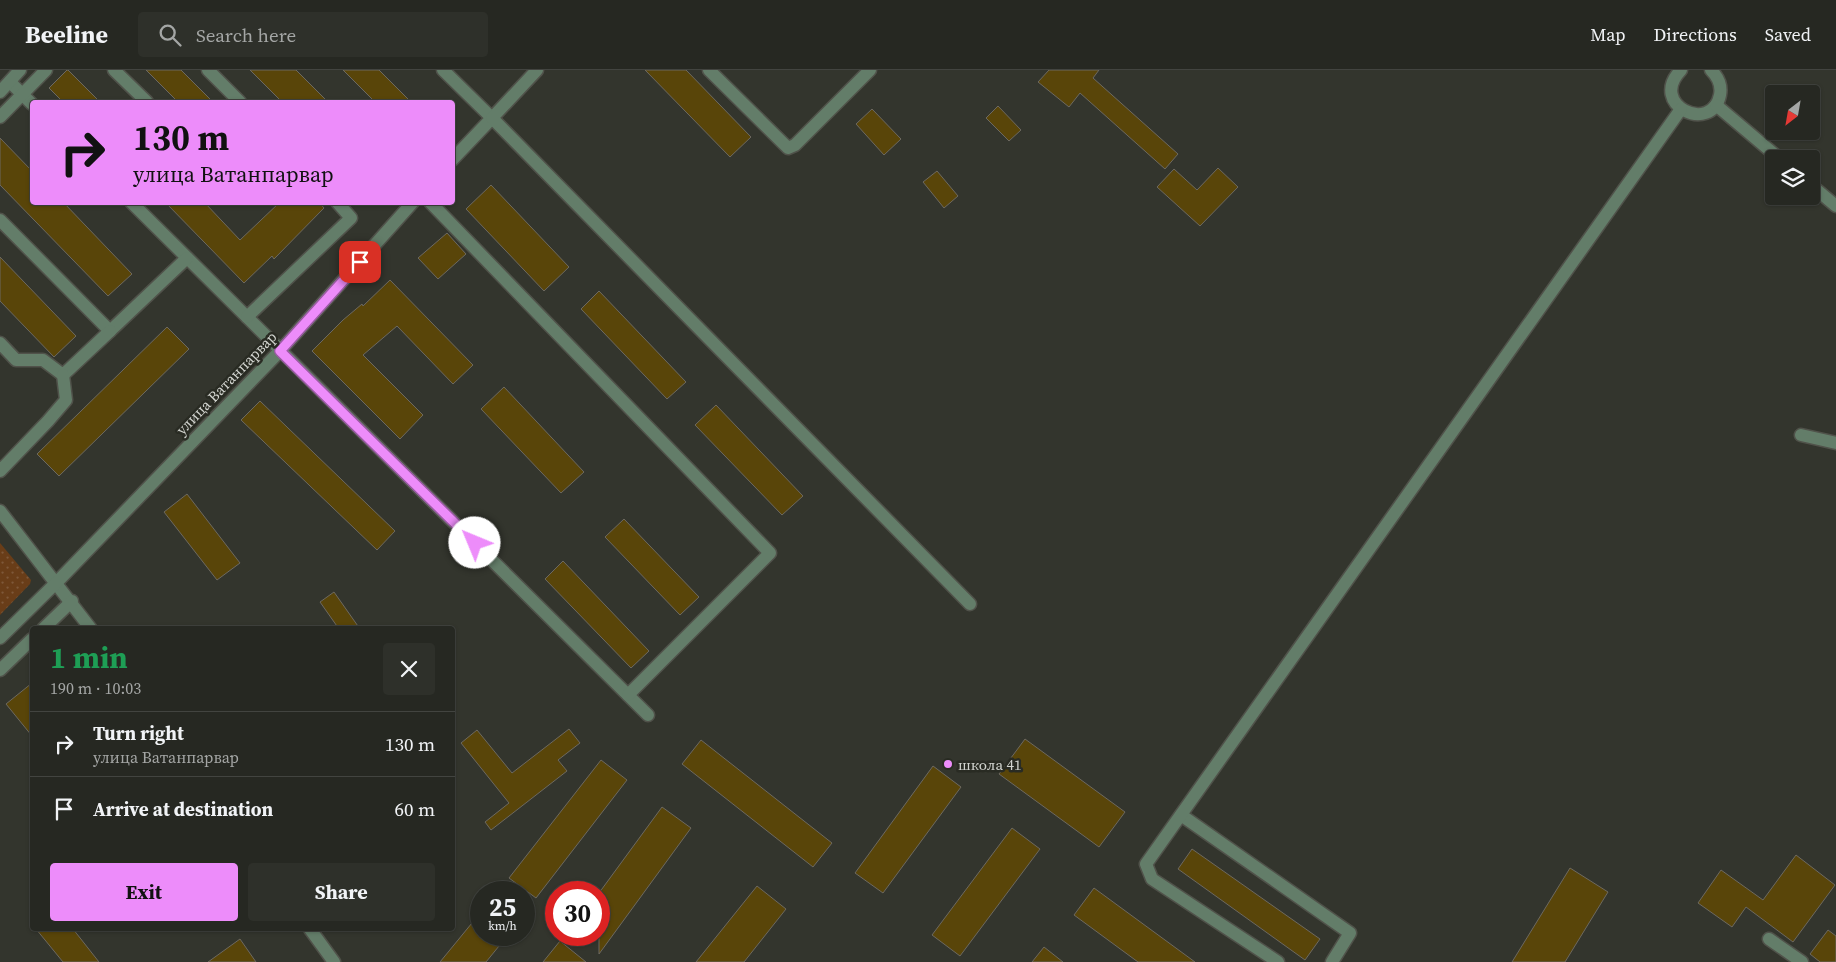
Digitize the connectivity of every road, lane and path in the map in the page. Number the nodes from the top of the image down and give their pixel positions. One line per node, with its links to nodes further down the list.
1 (20, 70): 11 (street)
2 (46, 70): 13 (street)
3 (114, 70): 14 (street)
4 (208, 70): 15 (street)
5 (443, 70): 20 (street)
6 (537, 70): 20 (street)
7 (709, 70): 8 (street)
8 (870, 70)
9 (1715, 71): 17 (street)
10 (1676, 72): 18 (street)
11 (10, 82): 12 (street); 13 (street)
12 (0, 92)
13 (22, 94): 16 (street); 19 (street)
14 (145, 100)
15 (237, 100)
16 (30, 102)
17 (1716, 105): 18 (street); 21 (street)
18 (1681, 109): 50 (street)
19 (0, 117)
20 (492, 118): 22 (street); 42 (street)
21 (1769, 150)
22 (455, 157)
23 (1820, 193): 28 (street)
24 (136, 205): 30 (street)
25 (340, 205): 31 (street)
26 (410, 205): 34 (street, улица Ватанпарвар)
27 (433, 205): 48 (street)
28 (1836, 206)
29 (0, 220): 32 (street)
30 (187, 258): 31 (street); 32 (street)
31 (247, 317): 34 (street)
32 (110, 331): 35 (street)
33 (0, 343): 35 (street)
34 (280, 351): 40 (street, улица Ватанпарвар); 48 (street)
35 (63, 375): 38 (street)
36 (1801, 435): 37 (street)
37 (1836, 443)
38 (0, 471)
39 (0, 511): 40 (street)
40 (57, 582): 41 (street); 45 (street, улица Ватанпарвар)
41 (72, 602): 43 (street); 44 (street)
42 (970, 604)
43 (46, 626)
44 (90, 626)
45 (0, 638)
46 (30, 641): 47 (street)
47 (0, 670)
48 (628, 694): 49 (street)
49 (648, 715)
50 (1181, 815): 54 (street); 55 (street)
51 (311, 931): 53 (street)
52 (1770, 939): 56 (street)
53 (334, 962)
54 (1278, 962)
55 (1332, 962)
56 (1802, 962)

